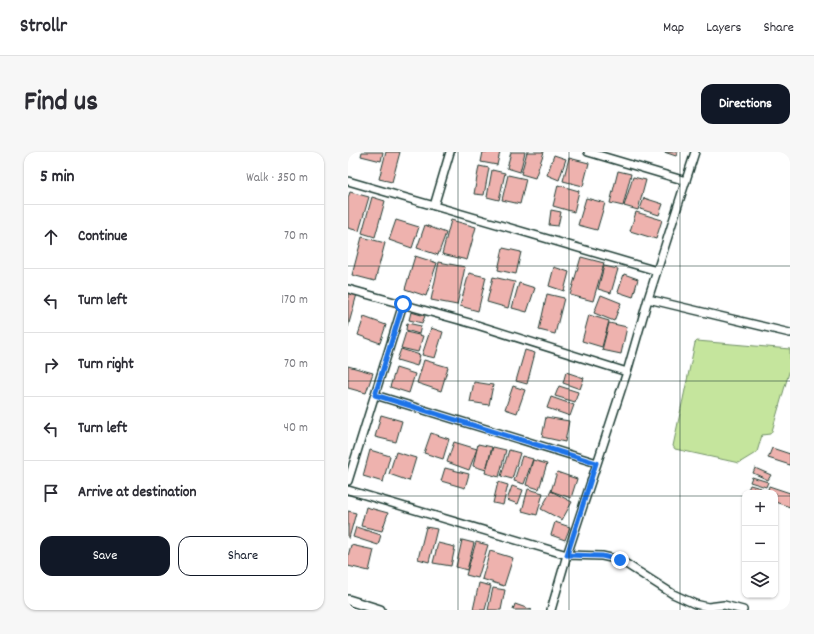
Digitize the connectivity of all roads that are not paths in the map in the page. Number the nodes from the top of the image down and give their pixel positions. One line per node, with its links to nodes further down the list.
1 (450, 152): 6 (street)
2 (588, 152): 5 (street)
3 (695, 152): 5 (street)
4 (348, 181): 6 (street)
5 (686, 181): 7 (street)
6 (434, 206): 7 (street)
7 (657, 272): 9 (street)
8 (348, 289): 10 (street)
9 (648, 299): 11 (street); 12 (street)
10 (403, 304): 12 (street); 13 (street)
11 (790, 333)
12 (626, 372): 14 (street)
13 (375, 395): 14 (street); 15 (street)
14 (596, 463): 17 (street)
15 (348, 481)
16 (348, 490): 17 (street)
17 (567, 555): 20 (street); 21 (street)
18 (348, 600): 19 (street)
19 (380, 610)
20 (551, 610)
21 (743, 610)

